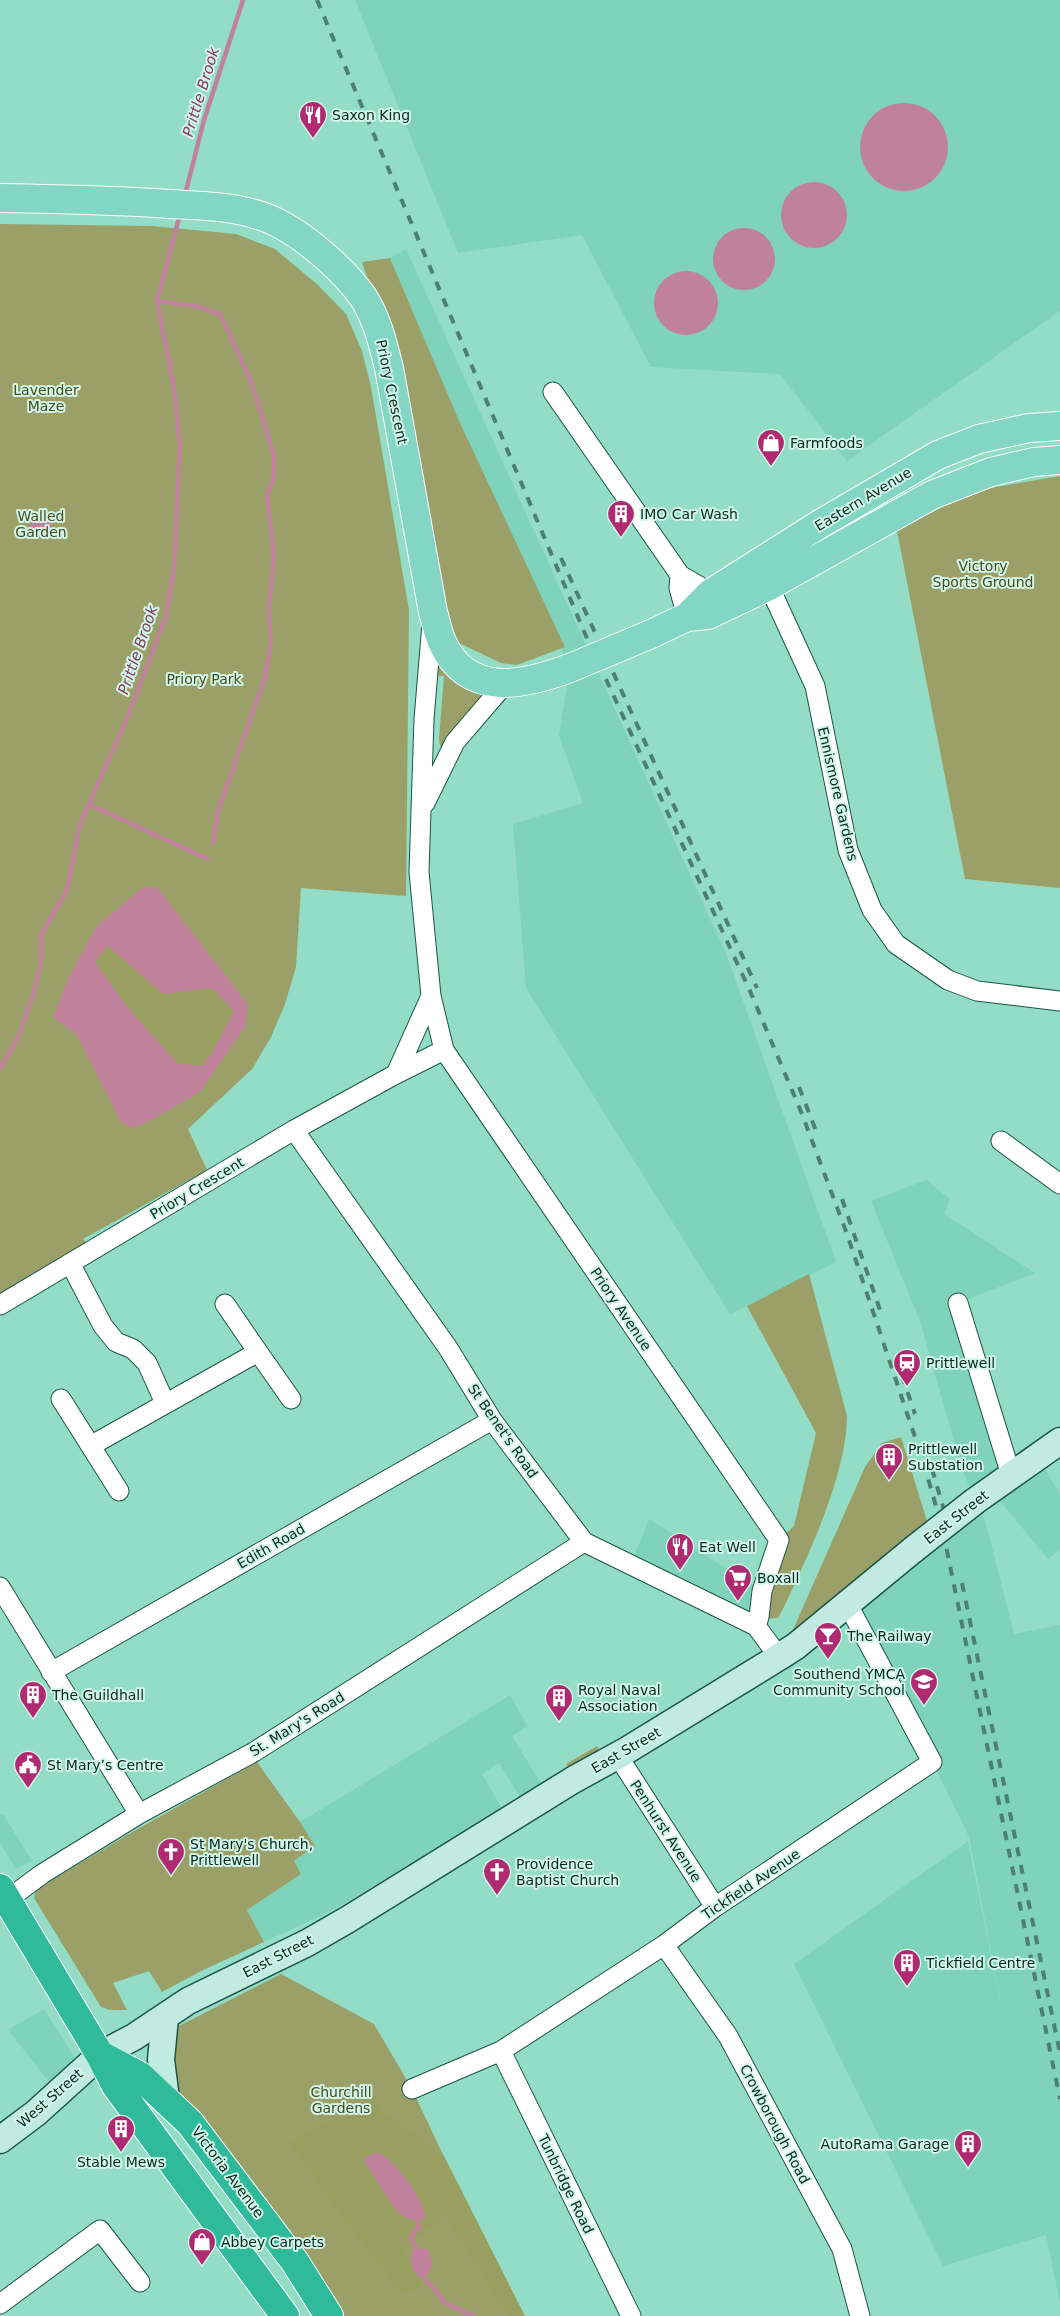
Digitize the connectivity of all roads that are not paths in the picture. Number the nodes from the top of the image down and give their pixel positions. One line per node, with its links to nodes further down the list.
1 (0, 198): 8 (main road, Priory Crescent)
2 (552, 392): 5 (street)
3 (1060, 426): 7 (main road, Eastern Avenue)
4 (1060, 460): 6 (main road, Eastern Avenue)
5 (680, 575): 7 (street); 9 (street)
6 (769, 586): 9 (main road, Eastern Avenue); 14 (street, Ennismore Gardens)
7 (711, 593): 9 (main road, Eastern Avenue)
8 (433, 612): 11 (main road, Priory Crescent); 12 (street, Priory Crescent)
9 (686, 618): 10 (main road, Eastern Avenue, bridge)
10 (570, 668): 11 (main road, Priory Crescent)
11 (504, 684): 12 (street, Priory Crescent)
12 (422, 810): 13 (street, Priory Crescent)
13 (431, 996): 15 (street, Priory Avenue); 16 (street, Priory Crescent)
14 (1060, 1001)
15 (444, 1050): 16 (street, Priory Crescent); 36 (street, Priory Avenue)
16 (396, 1074): 17 (street, Priory Crescent)
17 (294, 1130): 20 (street, Priory Crescent); 28 (street, St Benet's Road)
18 (1000, 1141): 19 (street)
19 (1060, 1184)
20 (70, 1263): 23 (street, Priory Crescent); 27 (street)
21 (958, 1303): 31 (street)
22 (226, 1304): 24 (street)
23 (0, 1305)
24 (258, 1352): 26 (street); 27 (street)
25 (61, 1399): 30 (street)
26 (290, 1399)
27 (165, 1403): 30 (street)
28 (492, 1420): 33 (street, St Benet's Road); 38 (street, Edith Road)
29 (1060, 1440): 31 (main road, East Street)
30 (92, 1445): 32 (street)
31 (1011, 1475): 35 (main road, East Street, bridge)
32 (118, 1491)
33 (584, 1542): 36 (street, St Benet's Road); 40 (street, St. Mary's Road)
34 (0, 1587): 38 (street)
35 (848, 1605): 37 (main road, East Street); 42 (street, Tickfield Avenue)
36 (756, 1626): 37 (street, St Benet's Road)
37 (779, 1657): 39 (main road, East Street)
38 (51, 1672): 40 (street)
39 (618, 1756): 42 (street, Penhurst Avenue); 44 (main road, East Street)
40 (139, 1814): 41 (street, St. Mary's Road)
41 (4, 1894): 46 (highway)
42 (716, 1907): 43 (street, Tickfield Avenue)
43 (664, 1945): 45 (street, Tickfield Avenue); 55 (street, Crowborough Road)
44 (165, 2016): 46 (main road, East Street); 48 (main road)
45 (501, 2051): 47 (street, Tickfield Avenue); 54 (street, Tunbridge Road)
46 (100, 2055): 48 (highway, Victoria Avenue); 49 (main road, West Street); 52 (highway)
47 (412, 2088)
48 (166, 2099): 53 (highway, Victoria Avenue)
49 (0, 2140)
50 (140, 2282): 51 (street)
51 (0, 2304)
52 (284, 2316)
53 (329, 2316)
54 (631, 2316)
55 (860, 2316)

